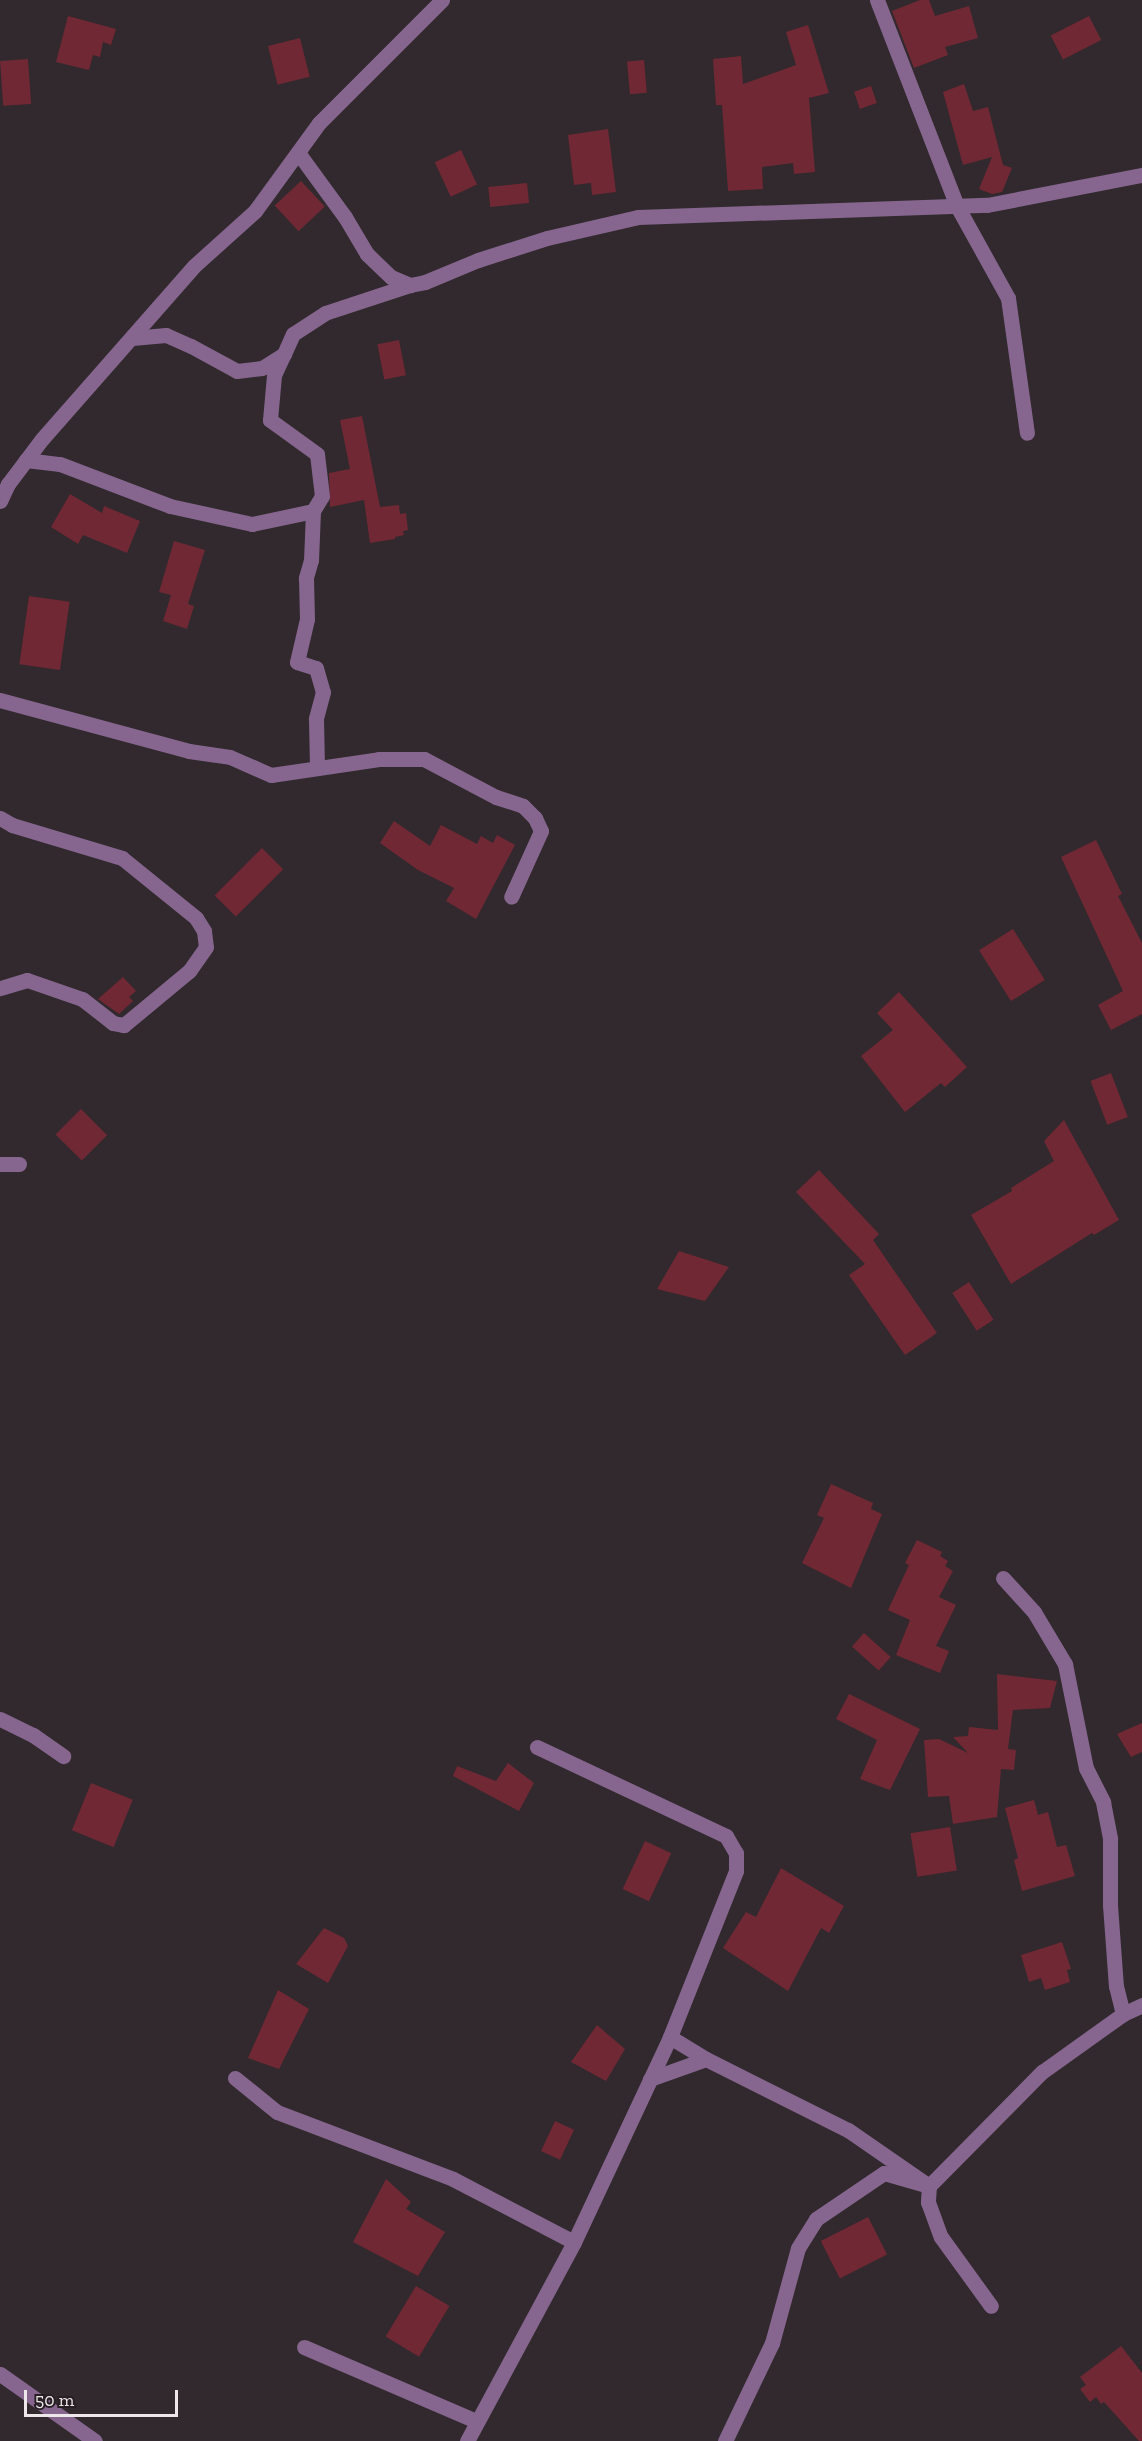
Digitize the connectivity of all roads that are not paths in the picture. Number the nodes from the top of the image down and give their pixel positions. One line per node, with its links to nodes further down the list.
1 (442, 0): 3 (street)
2 (877, 0): 5 (street)
3 (299, 154): 6 (street); 7 (street)
4 (1142, 175): 5 (street)
5 (957, 206): 6 (street); 9 (street)
6 (410, 285): 8 (street)
7 (132, 338): 8 (street); 10 (street)
8 (285, 354): 12 (street)
9 (1028, 433)
10 (26, 460): 11 (street); 12 (street)
11 (0, 501)
12 (313, 511): 14 (street)
13 (0, 700): 14 (street)
14 (317, 768): 16 (street)
15 (0, 819): 17 (street)
16 (511, 897)
17 (0, 988)
18 (0, 1164): 19 (street)
19 (19, 1164)
20 (1003, 1578): 25 (street)
21 (0, 1719): 23 (street)
22 (537, 1747): 26 (street)
23 (63, 1755)
24 (1142, 2005): 25 (street)
25 (1123, 2014): 30 (street)
26 (670, 2037): 27 (street); 29 (street)
27 (706, 2059): 29 (street); 30 (street)
28 (235, 2078): 31 (street)
29 (650, 2079): 31 (street)
30 (929, 2186): 32 (street); 38 (street)
31 (574, 2242): 35 (street)
32 (991, 2306)
33 (304, 2347): 35 (street)
34 (0, 2374): 36 (street)
35 (476, 2421): 37 (street)
36 (95, 2441)
37 (467, 2441)
38 (725, 2441)

